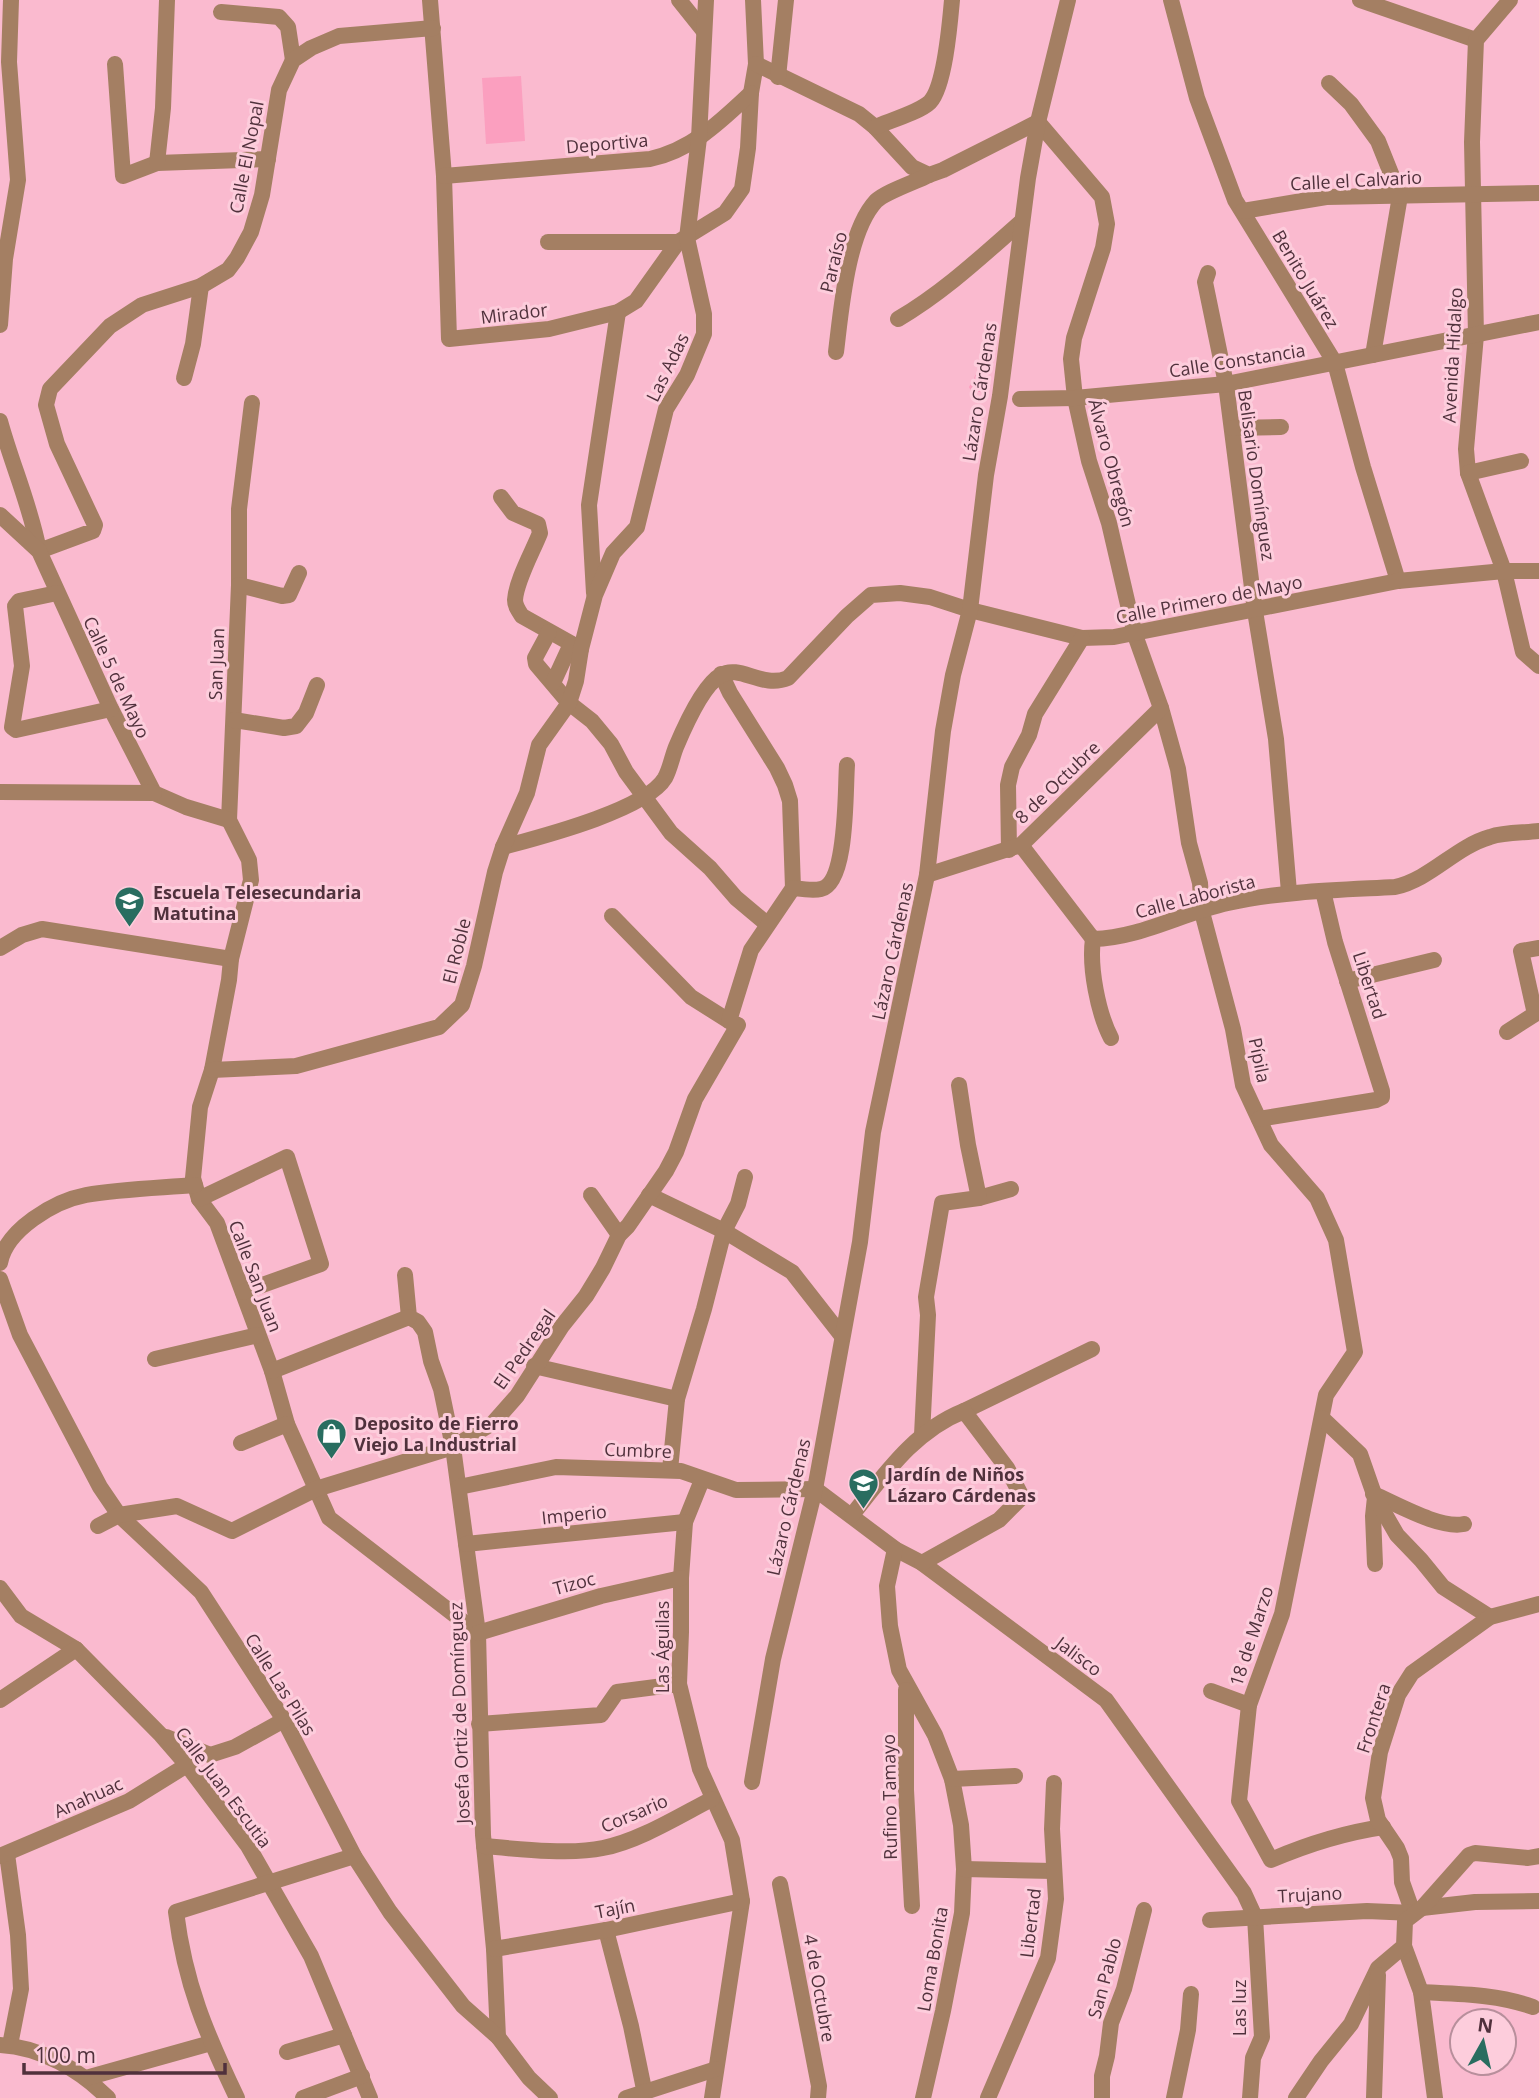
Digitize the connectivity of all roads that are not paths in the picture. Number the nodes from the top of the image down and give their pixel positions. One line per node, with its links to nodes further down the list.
1 (10, 0): 44 (street)
2 (167, 0): 29 (street)
3 (430, 0): 14 (street, Mirador)
4 (679, 0): 15 (street)
5 (706, 0): 15 (street, Las Adas)
6 (753, 0): 19 (street)
7 (786, 0): 20 (street)
8 (952, 0): 26 (street)
9 (1068, 0): 25 (street, Lázaro Cárdenas)
10 (1171, 0): 35 (street, Benito Juárez)
11 (1360, 0): 16 (street)
12 (1510, 0): 16 (street)
13 (221, 12): 17 (street)
14 (433, 28): 17 (street); 31 (street, Mirador)
15 (703, 30): 23 (street, Las Adas)
16 (1476, 40): 33 (street, Avenida Hidalgo)
17 (293, 60): 28 (street, Calle El Nopal)
18 (115, 64): 29 (street)
19 (756, 64): 20 (street); 22 (street, Mirador)
20 (778, 77): 26 (street)
21 (1329, 83): 34 (street)
22 (751, 93): 24 (street, Deportiva); 37 (street, Mirador)
23 (699, 109): 24 (street); 27 (street, Las Adas)
24 (720, 122): 27 (street, Deportiva)
25 (1038, 122): 30 (street); 36 (street, Lázaro Cárdenas); 51 (street, Álvaro Obregón)
26 (874, 127): 30 (street)
27 (699, 138): 31 (street, Deportiva); 37 (street, Las Adas)
28 (268, 159): 29 (street); 40 (street, Calle El Nopal)
29 (158, 163)
30 (929, 175): 46 (street, Paraíso)
31 (444, 176): 41 (street, Mirador)
32 (1539, 193): 33 (street, Calle el Calvario)
33 (1472, 195): 34 (street, Calle el Calvario); 45 (street, Avenida Hidalgo)
34 (1400, 196): 35 (street, Calle el Calvario); 47 (street)
35 (1243, 211): 48 (street, Benito Juárez)
36 (1021, 222): 42 (street); 69 (street, Lázaro Cárdenas)
37 (682, 240): 38 (street); 41 (street, Mirador); 68 (street, Las Adas)
38 (548, 242)
39 (1208, 273): 50 (street, Belisario Domínguez)
40 (201, 286): 49 (street); 61 (street, Calle El Nopal)
41 (618, 312): 68 (street)
42 (898, 319)
43 (1539, 322): 45 (street, Calle Constancia)
44 (0, 325)
45 (1476, 335): 47 (street, Calle Constancia); 58 (street, Avenida Hidalgo)
46 (836, 352)
47 (1373, 355): 48 (street, Calle Constancia)
48 (1335, 363): 50 (street, Calle Constancia); 65 (street, Benito Juárez)
49 (184, 378)
50 (1226, 384): 51 (street, Calle Constancia); 56 (street, Belisario Domínguez)
51 (1075, 398): 52 (street, Calle Constancia); 72 (street, Álvaro Obregón)
52 (1020, 399)
53 (252, 403): 66 (street, San Juan)
54 (0, 421): 61 (street)
55 (1282, 427): 56 (street)
56 (1232, 428): 70 (street, Belisario Domínguez)
57 (1521, 461): 58 (street)
58 (1468, 473): 62 (street, Avenida Hidalgo)
59 (501, 497): 71 (street)
60 (0, 515): 61 (street, Calle 5 de Mayo)
61 (39, 551): 67 (street, Calle 5 de Mayo)
62 (1503, 571): 63 (street, Calle Primero de Mayo); 65 (street, Calle Primero de Mayo); 75 (street, Avenida Hidalgo)
63 (1539, 571)
64 (299, 573): 66 (street)
65 (1398, 581): 70 (street, Calle Primero de Mayo)
66 (239, 585): 82 (street, San Juan)
67 (57, 593): 81 (street, Calle 5 de Mayo); 81 (street)
68 (594, 595): 74 (street, Las Adas)
69 (970, 610): 73 (street, Calle Primero de Mayo); 76 (street, Calle Primero de Mayo); 91 (street, Lázaro Cárdenas)
70 (1255, 611): 72 (street, Calle Primero de Mayo); 94 (street, Belisario Domínguez)
71 (549, 632): 74 (street); 77 (street)
72 (1135, 635): 73 (street, Calle Primero de Mayo); 80 (street, Álvaro Obregón)
73 (1083, 638): 90 (street)
74 (576, 646): 77 (street); 79 (street, Las Adas)
75 (1539, 666)
76 (721, 674): 86 (street); 92 (street)
77 (553, 684): 79 (street)
78 (317, 685): 82 (street)
79 (569, 703): 86 (street); 89 (street, El Roble)
80 (1161, 708): 90 (street, 8 de Octubre); 95 (street, Álvaro Obregón)
81 (111, 709): 85 (street, Calle 5 de Mayo)
82 (234, 720): 87 (street, San Juan)
83 (847, 765): 92 (street)
84 (0, 792): 85 (street)
85 (154, 793): 87 (street)
86 (645, 796): 89 (street); 97 (street)
87 (229, 820): 101 (street)
88 (1539, 831): 93 (street, Calle Laborista)
89 (503, 847): 107 (street, El Roble)
90 (1015, 847): 91 (street, 8 de Octubre); 98 (street)
91 (927, 876): 125 (street, Lázaro Cárdenas)
92 (793, 888): 97 (street, El Pedregal)
93 (1323, 891): 94 (street, Calle Laborista); 103 (street, Libertad)
94 (1289, 892): 95 (street, Calle Laborista)
95 (1202, 912): 98 (street, Calle Laborista); 109 (street, Pípila)
96 (612, 916): 104 (street)
97 (766, 924): 104 (street, El Pedregal)
98 (1093, 939): 106 (street)
99 (0, 948): 101 (street)
100 (1539, 948): 105 (street)
101 (231, 959): 107 (street)
102 (1434, 960): 103 (street)
103 (1347, 981): 109 (street, Libertad)
104 (729, 1021): 114 (street, El Pedregal)
105 (1507, 1032)
106 (1111, 1038)
107 (212, 1070): 112 (street)
108 (959, 1085): 115 (street)
109 (1259, 1119): 116 (street, Pípila)
110 (745, 1177): 117 (street)
111 (1011, 1189): 115 (street)
112 (197, 1192): 119 (street); 122 (street, Calle San Juan); 122 (street)
113 (590, 1195): 118 (street)
114 (649, 1195): 117 (street); 118 (street, El Pedregal)
115 (979, 1198): 134 (street)
116 (1317, 1198): 132 (street, 18 de Marzo)
117 (724, 1231): 125 (street); 130 (street)
118 (619, 1235): 128 (street, El Pedregal)
119 (0, 1264)
120 (405, 1275): 123 (street, Josefa Ortiz de Domínguez)
121 (0, 1279): 143 (street, Calle Las Pilas)
122 (243, 1292): 124 (street, Calle San Juan)
123 (409, 1317): 129 (street); 136 (street, Josefa Ortiz de Domínguez)
124 (258, 1335): 127 (street); 129 (street, Calle San Juan)
125 (842, 1336): 141 (street, Lázaro Cárdenas)
126 (1092, 1349): 131 (street)
127 (155, 1359)
128 (534, 1366): 130 (street); 136 (street, El Pedregal)
129 (272, 1371): 133 (street, Calle San Juan)
130 (677, 1399): 137 (street)
131 (964, 1411): 134 (street); 150 (street)
132 (1322, 1418): 142 (street); 162 (street, 18 de Marzo)
133 (287, 1424): 135 (street); 140 (street, Calle San Juan)
134 (922, 1435): 144 (street)
135 (241, 1443)
136 (453, 1447): 139 (street, Josefa Ortiz de Domínguez); 140 (street, El Pedregal)
137 (670, 1470): 138 (street, Cumbre); 139 (street, Cumbre)
138 (702, 1480): 141 (street, Cumbre); 145 (street, Las Águilas)
139 (458, 1487): 148 (street, Josefa Ortiz de Domínguez)
140 (316, 1489): 143 (street, El Pedregal); 156 (street, Calle San Juan)
141 (815, 1489): 144 (street, Jalisco); 169 (street, Lázaro Cárdenas)
142 (1374, 1496): 146 (street); 151 (street); 155 (street)
143 (119, 1515): 147 (street, El Pedregal); 163 (street, Calle Las Pilas)
144 (852, 1515): 149 (street, Jalisco)
145 (685, 1522): 148 (street, Imperio); 152 (street, Las Águilas)
146 (1464, 1524)
147 (98, 1526)
148 (466, 1544): 156 (street, Josefa Ortiz de Domínguez)
149 (895, 1549): 150 (street, Jalisco); 159 (street)
150 (922, 1563): 186 (street, Jalisco)
151 (1375, 1564)
152 (681, 1578): 156 (street, Tizoc); 158 (street, Las Águilas)
153 (0, 1588): 157 (street, Calle Juan Escutia)
154 (1539, 1604): 155 (street, Frontera)
155 (1490, 1618): 172 (street, Frontera)
156 (478, 1633): 164 (street, Josefa Ortiz de Domínguez)
157 (76, 1649): 161 (street); 165 (street, Calle Juan Escutia)
158 (679, 1684): 164 (street); 171 (street, Las Águilas)
159 (906, 1687): 168 (street, Loma Bonita); 183 (street, Rufino Tamayo)
160 (1211, 1690): 162 (street)
161 (0, 1700)
162 (1249, 1705): 172 (street, 18 de Marzo)
163 (284, 1720): 165 (street); 175 (street, Calle Las Pilas)
164 (479, 1724): 173 (street, Josefa Ortiz de Domínguez)
165 (161, 1735): 166 (street, Calle Juan Escutia)
166 (187, 1765): 174 (street, Anahuac); 179 (street, Calle Juan Escutia)
167 (1016, 1776): 168 (street)
168 (952, 1779): 177 (street, Loma Bonita)
169 (752, 1782)
170 (1054, 1783): 178 (street, Libertad)
171 (715, 1805): 173 (street, Corsario); 181 (street)
172 (1383, 1827): 185 (street, Frontera)
173 (484, 1846): 190 (street, Josefa Ortiz de Domínguez)
174 (3, 1855): 198 (street)
175 (354, 1856): 179 (street); 196 (street, Calle Las Pilas)
176 (1539, 1856): 185 (street)
177 (964, 1869): 178 (street); 212 (street, Loma Bonita)
178 (1054, 1871): 213 (street, Libertad)
179 (268, 1881): 195 (street, Calle Juan Escutia); 197 (street)
180 (780, 1884): 211 (street, 4 de Octubre)
181 (742, 1901): 188 (street, Tajín); 200 (street)
182 (1539, 1901): 185 (street, Trujano)
183 (912, 1906)
184 (1144, 1910): 214 (street, San Pablo)
185 (1418, 1910): 186 (street, Trujano); 189 (street)
186 (1255, 1917): 187 (street, Trujano); 216 (street, Las luz)
187 (1210, 1920)
188 (606, 1930): 190 (street, Tajín); 203 (street)
189 (1404, 1946): 191 (street); 192 (street)
190 (494, 1949): 196 (street, Josefa Ortiz de Domínguez)
191 (1378, 1968): 217 (street); 218 (street)
192 (1421, 1992): 194 (street); 219 (street)
193 (1191, 1994): 215 (street)
194 (1533, 2007)
195 (344, 2035): 199 (street); 201 (street, Calle Juan Escutia)
196 (498, 2037): 208 (street, Calle Las Pilas)
197 (211, 2043): 202 (street); 205 (street)
198 (5, 2045): 202 (street)
199 (288, 2052)
200 (716, 2069): 203 (street); 210 (street)
201 (362, 2076): 206 (street); 207 (street, Calle Juan Escutia)
202 (86, 2078): 204 (street)
203 (645, 2094): 209 (street)
204 (108, 2098)
205 (237, 2098)
206 (303, 2098)
207 (370, 2098)
208 (550, 2098)
209 (626, 2098)
210 (712, 2098)
211 (818, 2098)
212 (923, 2098)
213 (988, 2098)
214 (1102, 2098)
215 (1174, 2098)
216 (1250, 2098)
217 (1296, 2098)
218 (1374, 2098)
219 (1434, 2098)

